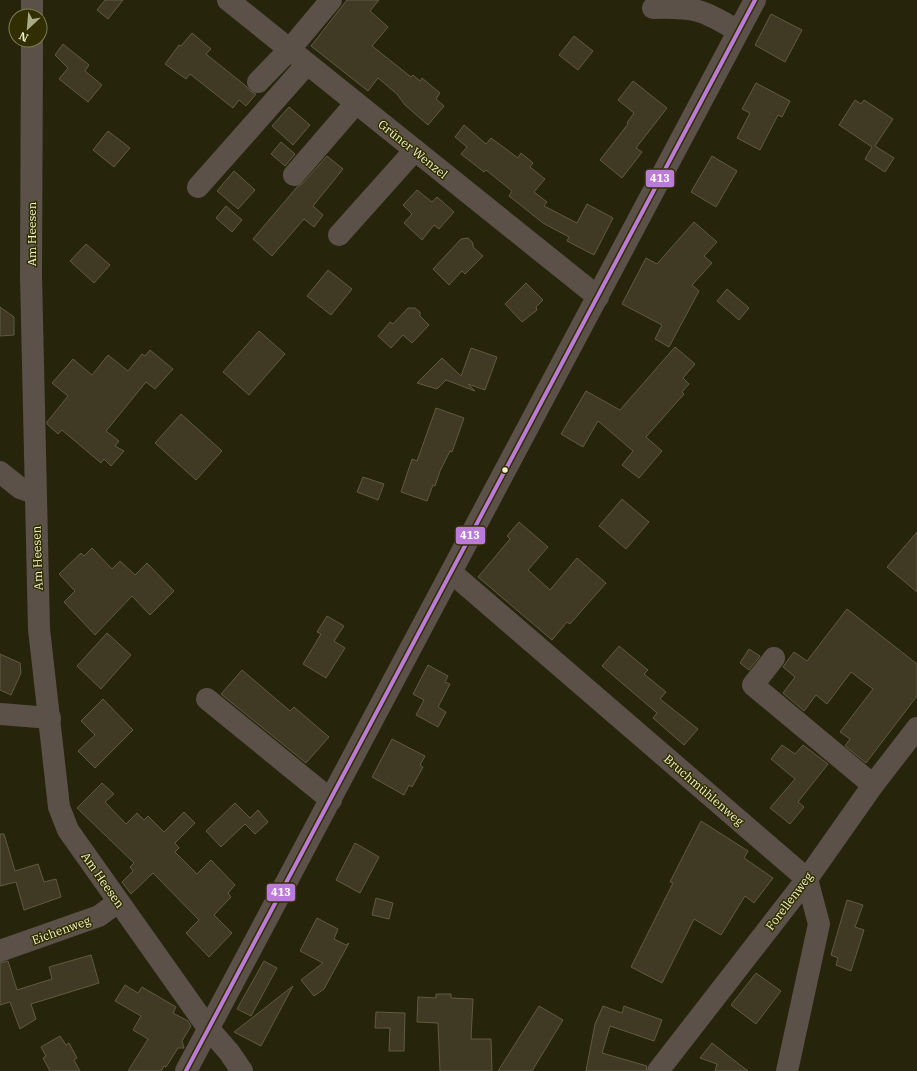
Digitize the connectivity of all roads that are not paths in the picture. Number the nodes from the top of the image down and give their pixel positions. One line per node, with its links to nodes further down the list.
1 (228, 0): 7 (street, Grüner Wenzel)
2 (331, 0): 7 (street)
3 (755, 0): 5 (street)
4 (653, 8): 5 (street)
5 (738, 31): 15 (street)
6 (32, 48): 17 (street, Am Heesen)
7 (290, 49): 8 (street, Grüner Wenzel); 9 (street)
8 (307, 64): 10 (street, Grüner Wenzel); 13 (street)
9 (258, 82)
10 (356, 103): 11 (street, Grüner Wenzel); 12 (street)
11 (414, 150): 14 (street); 15 (street, Grüner Wenzel)
12 (294, 175)
13 (198, 187)
14 (339, 235)
15 (598, 297): 18 (street)
16 (0, 472): 17 (street)
17 (35, 493): 22 (street, Am Heesen)
18 (452, 573): 25 (street); 26 (street, Bruchmühlenweg)
19 (774, 658): 24 (street)
20 (208, 698): 25 (street)
21 (0, 714): 22 (street)
22 (50, 718): 27 (street, Am Heesen)
23 (917, 728): 24 (street, Forellenweg)
24 (873, 785): 26 (street, Forellenweg)
25 (330, 800): 29 (street)
26 (806, 879): 32 (street, Forellenweg); 33 (street)
27 (118, 902): 28 (street, Eichenweg); 29 (street, Am Heesen)
28 (0, 951)
29 (208, 1028): 30 (street); 31 (street, Am Heesen)
30 (186, 1071)
31 (242, 1071)
32 (658, 1071)
33 (787, 1071)

